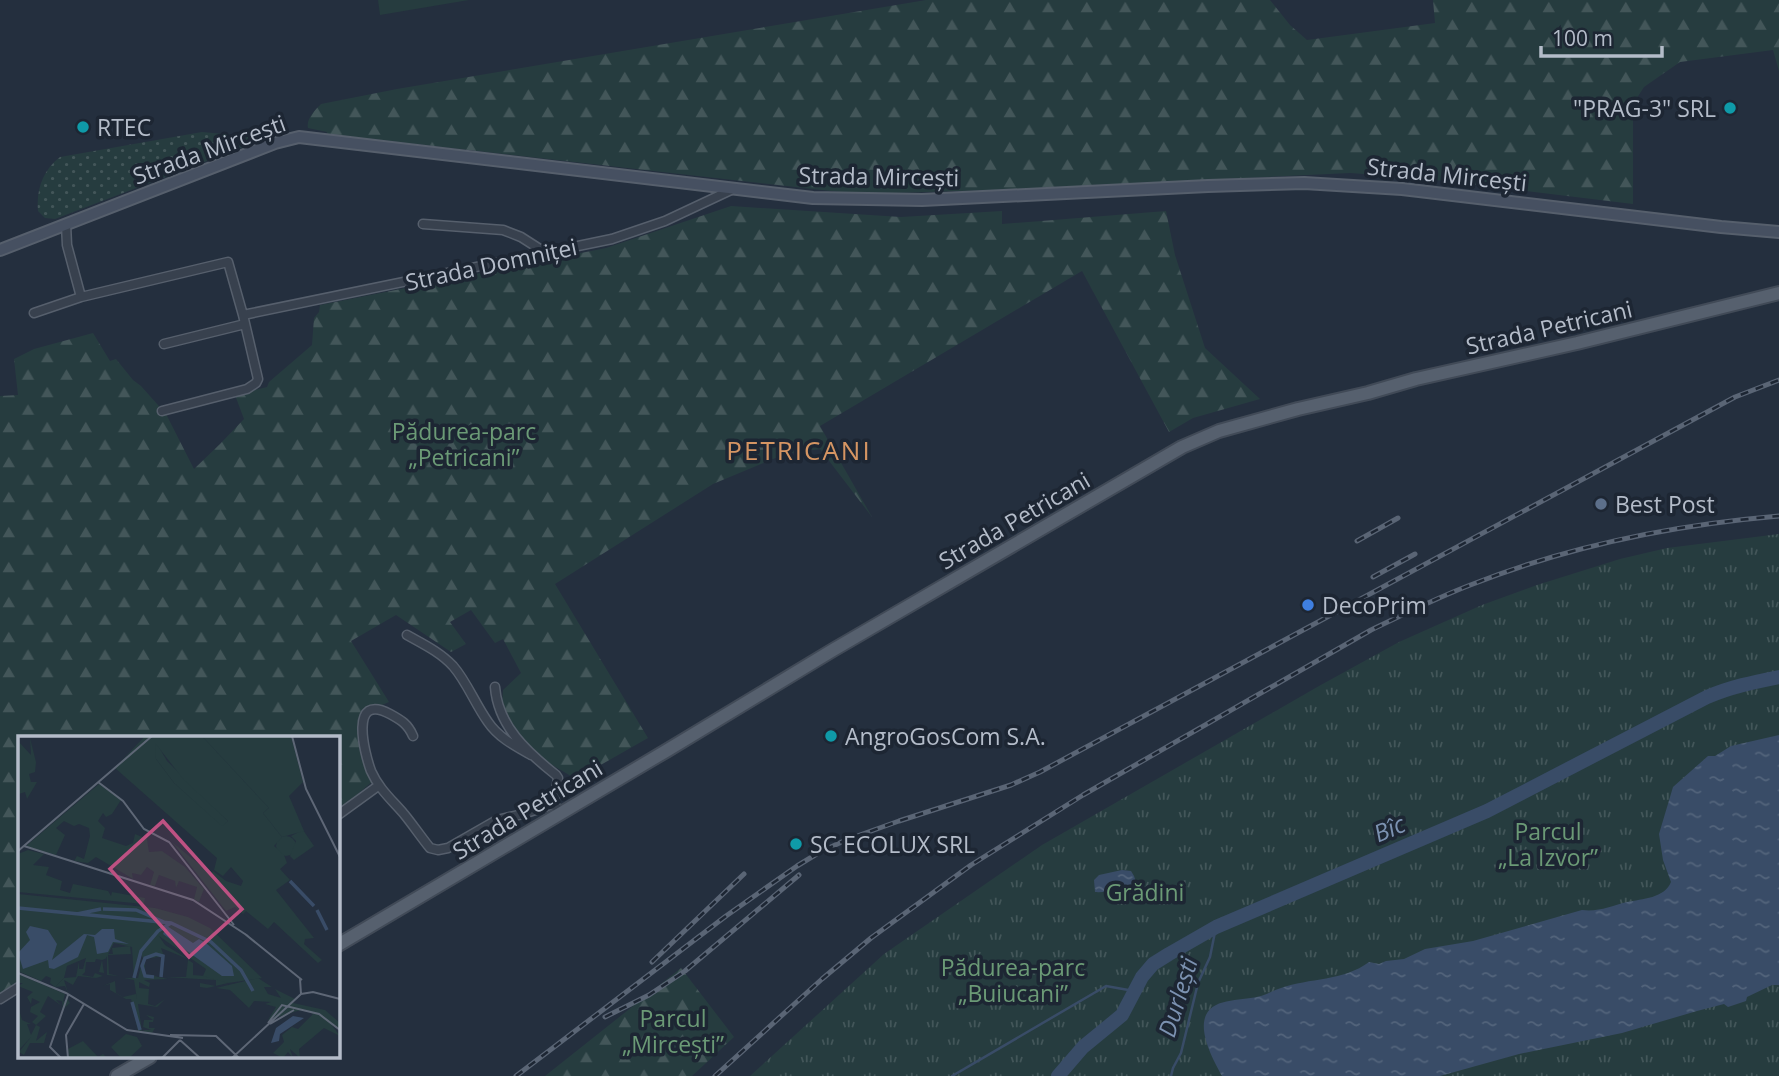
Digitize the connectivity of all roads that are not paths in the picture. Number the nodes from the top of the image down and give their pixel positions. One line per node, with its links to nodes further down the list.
1 (731, 190): 2 (main road, Strada Mircești); 4 (main road, Strada Mircești); 6 (street, Strada Domniței)
2 (66, 224): 5 (main road, Strada Mircești); 8 (street)
3 (423, 224): 6 (street)
4 (1779, 232)
5 (0, 250)
6 (546, 253): 10 (street, Strada Domniței)
7 (1779, 293): 18 (main road, Strada Petricani)
8 (81, 297): 9 (street); 10 (street)
9 (34, 313)
10 (244, 320): 11 (street, Strada Domniței); 12 (street)
11 (164, 344)
12 (162, 411)
13 (407, 635): 16 (street)
14 (495, 687): 16 (street)
15 (413, 736): 17 (street)
16 (531, 755): 18 (street)
17 (378, 786): 18 (street); 19 (street)
18 (557, 809): 20 (main road, Strada Petricani)
19 (340, 814)
20 (340, 944)
21 (18, 988): 22 (street)
22 (0, 999)
23 (148, 1058): 24 (main road)
24 (117, 1076)

